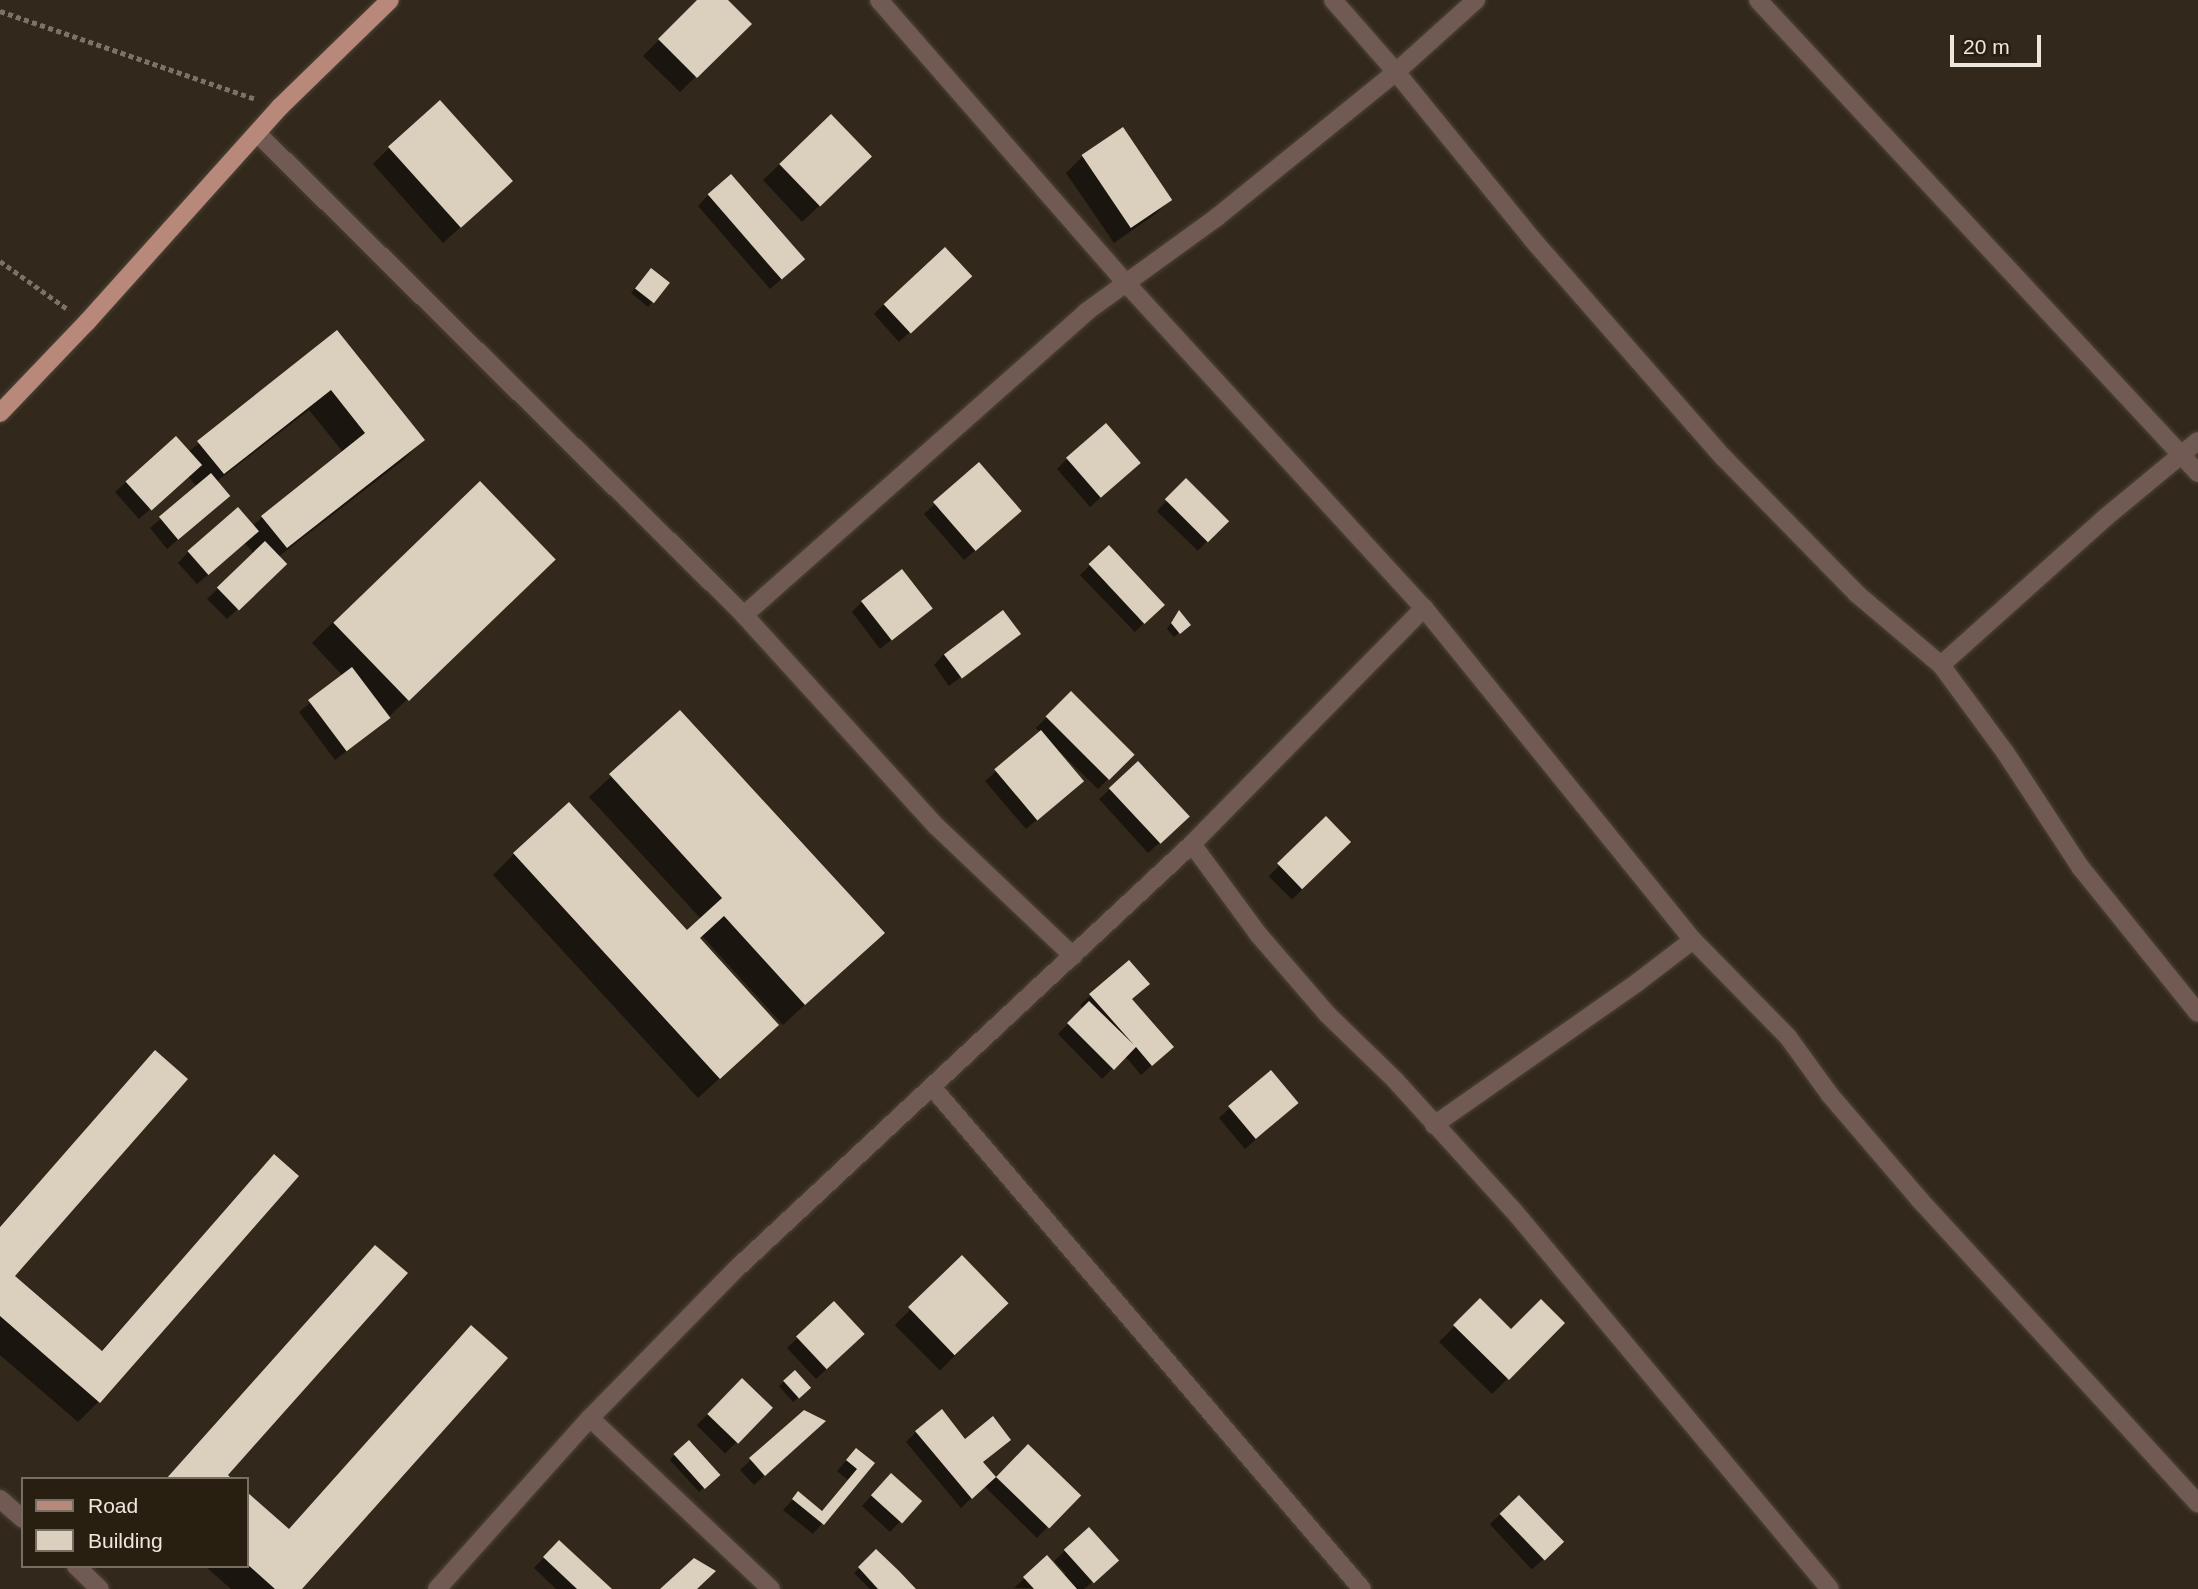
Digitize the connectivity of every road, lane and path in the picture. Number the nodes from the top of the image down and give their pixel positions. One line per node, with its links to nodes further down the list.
1 (390, 0): 8 (main road)
2 (878, 0): 11 (street)
3 (1333, 0): 7 (street)
4 (1476, 0): 7 (street)
5 (1758, 0): 15 (street)
6 (0, 11): 8 (path)
7 (1396, 72): 11 (street); 19 (street)
8 (279, 107): 9 (main road)
9 (257, 133): 12 (main road); 18 (street)
10 (0, 261): 12 (path)
11 (1125, 282): 17 (street); 18 (street)
12 (87, 322): 13 (main road)
13 (0, 413)
14 (2198, 441): 15 (street)
15 (2182, 455): 16 (street); 19 (street)
16 (2198, 473)
17 (1424, 608): 20 (street); 21 (street)
18 (744, 615): 22 (street)
19 (1941, 665): 23 (street)
20 (1192, 844): 22 (street); 25 (street)
21 (1693, 940): 25 (street); 28 (street)
22 (1073, 956): 24 (street)
23 (2198, 1013)
24 (932, 1087): 26 (street); 34 (street)
25 (1434, 1125): 35 (street)
26 (590, 1418): 32 (street); 33 (street)
27 (0, 1499): 29 (street)
28 (2198, 1503)
29 (21, 1517)
30 (78, 1568): 31 (street)
31 (100, 1589)
32 (437, 1589)
33 (771, 1589)
34 (1362, 1589)
35 (1829, 1589)

